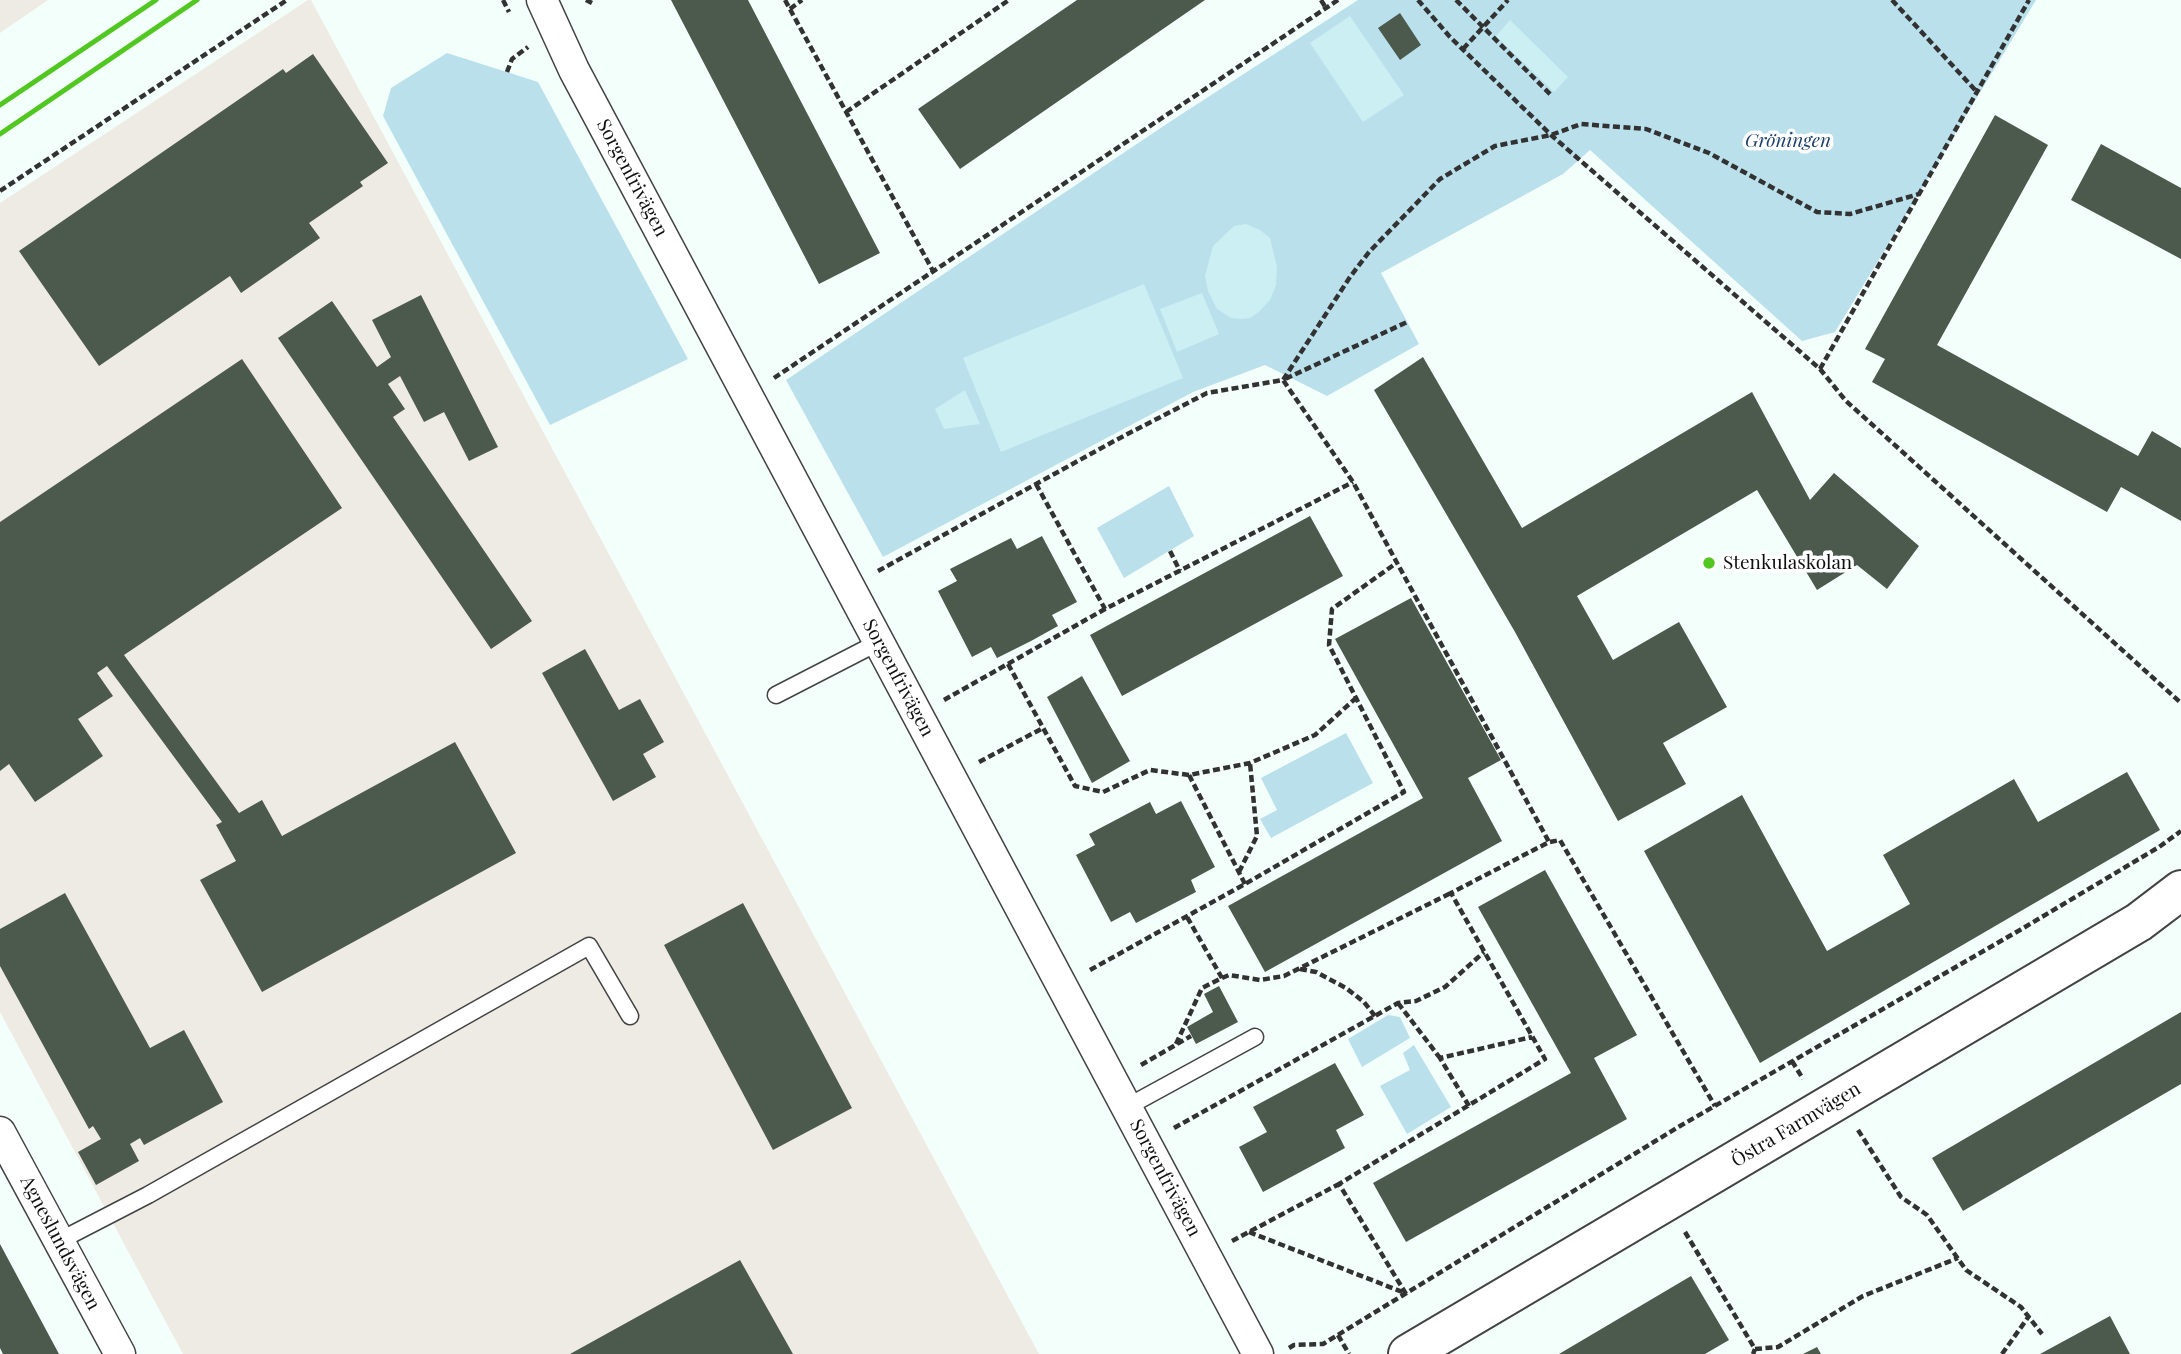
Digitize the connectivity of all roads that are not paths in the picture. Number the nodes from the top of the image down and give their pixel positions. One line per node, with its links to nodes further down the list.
1 (542, 0): 2 (street, Sorgenfrivägen)
2 (879, 642): 3 (lane); 7 (street, Sorgenfrivägen)
3 (775, 695)
4 (2181, 890): 12 (street, Östra Farmvägen)
5 (630, 1016): 9 (lane)
6 (1255, 1037): 7 (lane)
7 (1127, 1107): 10 (street, Sorgenfrivägen)
8 (0, 1132): 9 (street, Agneslundsvägen)
9 (59, 1241): 11 (street, Agneslundsvägen)
10 (1271, 1352)
11 (120, 1354)
12 (1408, 1354)

